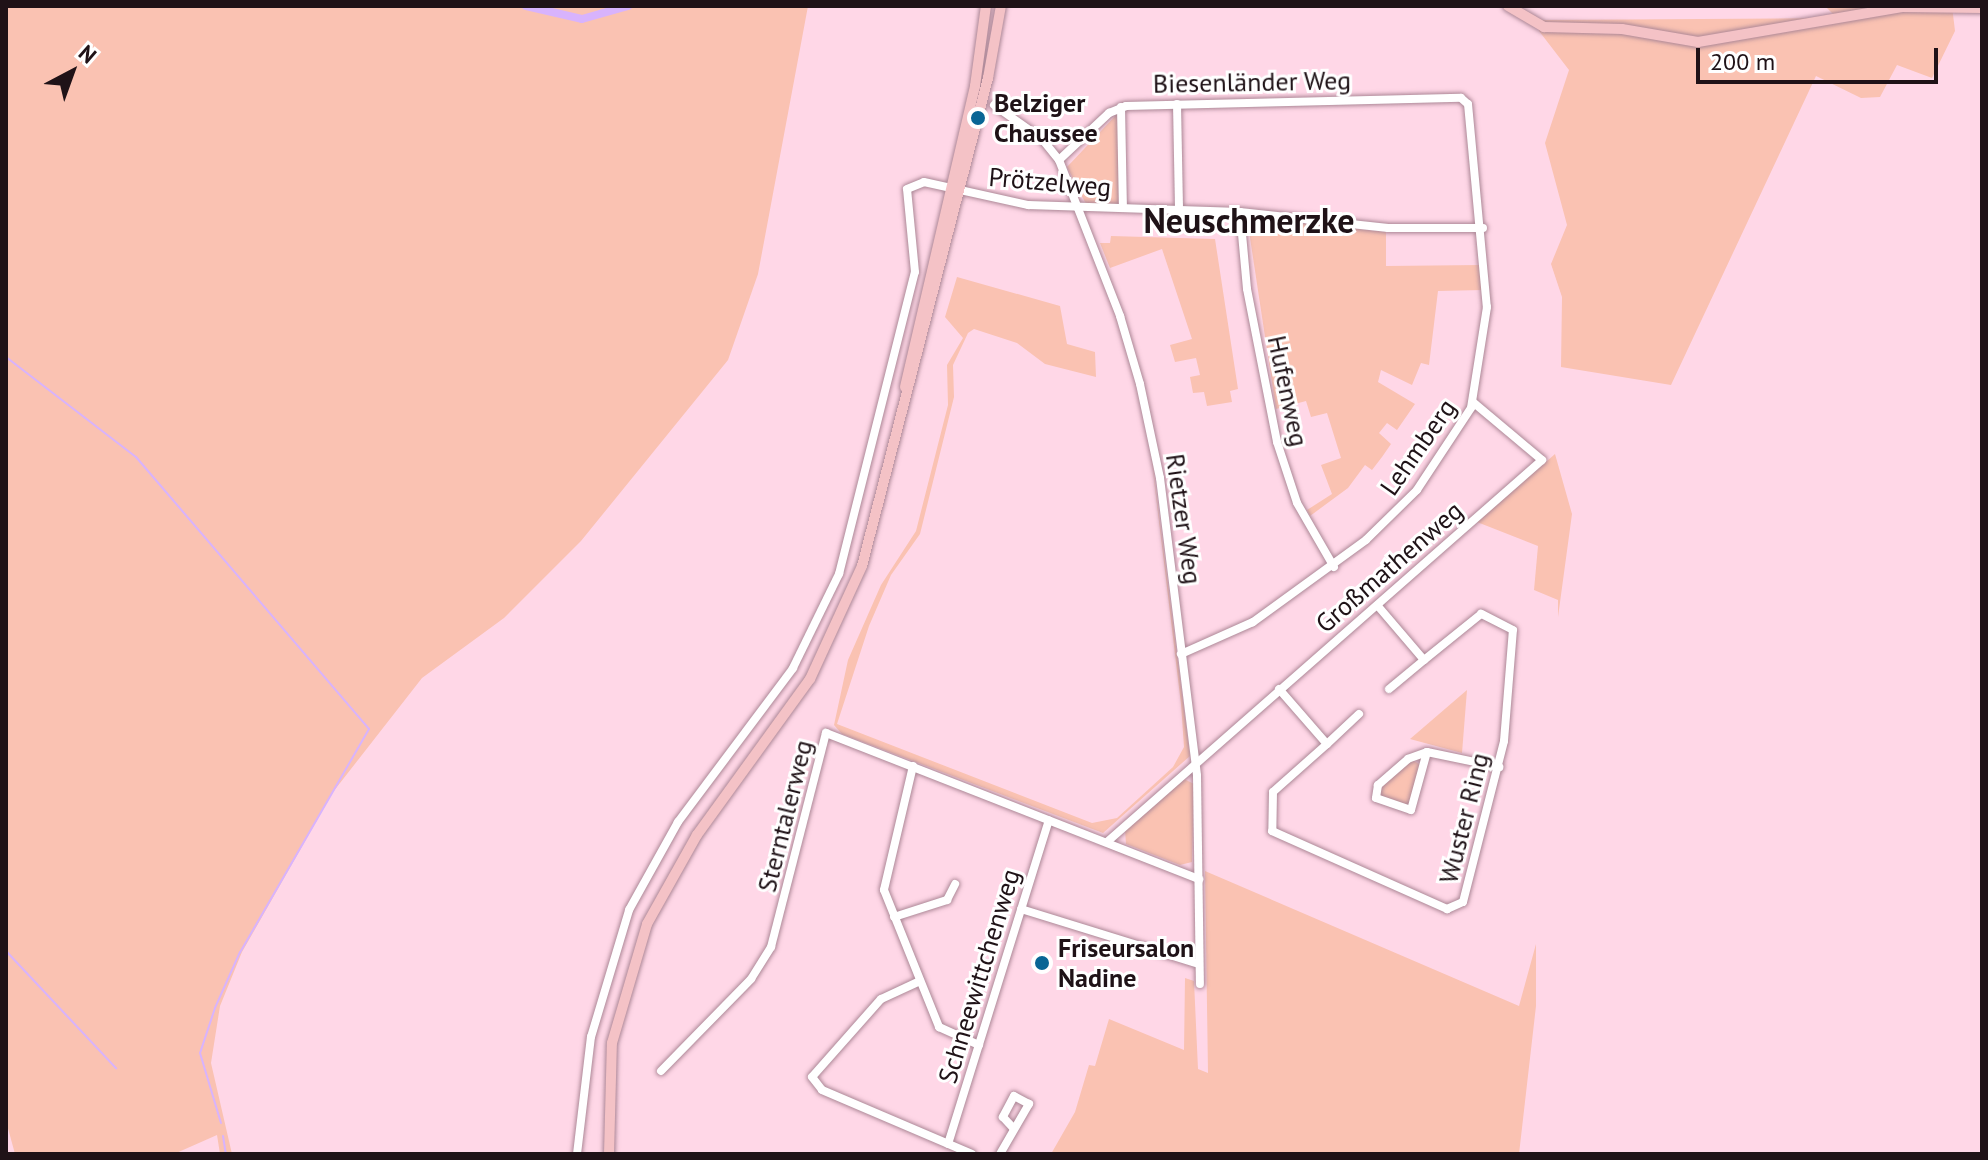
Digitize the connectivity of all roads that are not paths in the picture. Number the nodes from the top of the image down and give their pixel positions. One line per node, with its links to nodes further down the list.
1 (986, 6): 10 (main road)
2 (1001, 6): 10 (main road)
3 (1508, 6): 4 (main road)
4 (1982, 8)
5 (1466, 100): 6 (street, Biesenländer Weg); 15 (street, Lehmberg)
6 (1177, 104): 8 (street, Biesenländer Weg); 13 (street)
7 (994, 105): 9 (street, Rietzer Weg)
8 (1121, 107): 9 (street, Biesenländer Weg); 12 (street)
9 (1059, 160): 11 (street, Rietzer Weg)
10 (954, 190): 11 (street, Prötzelweg); 42 (street, Prötzelweg); 43 (main road)
11 (1077, 206): 12 (street, Prötzelweg); 19 (street, Rietzer Weg)
12 (1123, 208): 13 (street, Prötzelweg)
13 (1179, 210): 14 (street, Prötzelweg)
14 (1240, 212): 15 (street, Prötzelweg); 17 (street, Hufenweg)
15 (1483, 228): 16 (street, Lehmberg)
16 (1473, 402): 17 (street, Lehmberg); 18 (street, Großmathenweg)
17 (1334, 567): 19 (street, Lehmberg)
18 (1377, 605): 20 (street); 21 (street, Großmathenweg)
19 (1181, 654): 26 (street, Rietzer Weg)
20 (1424, 660): 22 (street, Wuster Ring); 28 (street, Wuster Ring)
21 (1279, 689): 24 (street); 26 (street, Großmathenweg)
22 (1389, 689)
23 (1359, 714): 24 (street, Wuster Ring)
24 (1327, 744): 28 (street, Wuster Ring)
25 (1427, 752): 25 (street); 28 (street)
26 (1195, 764): 30 (street); 31 (street, Rietzer Weg)
27 (913, 766): 29 (street, Sterntalerweg); 34 (street); 39 (street, Sterntalerweg)
28 (1499, 767)
29 (1049, 820): 30 (street, Sterntalerweg); 33 (street, Schneewittchenweg)
30 (1107, 842): 31 (street, Sterntalerweg)
31 (1199, 879): 35 (street, Rietzer Weg)
32 (955, 884): 34 (street)
33 (1021, 909): 35 (street); 38 (street, Schneewittchenweg)
34 (894, 917): 36 (street)
35 (1199, 964): 37 (street, Rietzer Weg)
36 (920, 981): 38 (street); 41 (street)
37 (1200, 984)
38 (979, 1045): 41 (street, Schneewittchenweg)
39 (661, 1071)
40 (1014, 1129): 45 (street)
41 (948, 1144): 44 (street)
42 (577, 1154)
43 (609, 1154)
44 (972, 1154)
45 (1000, 1154)

